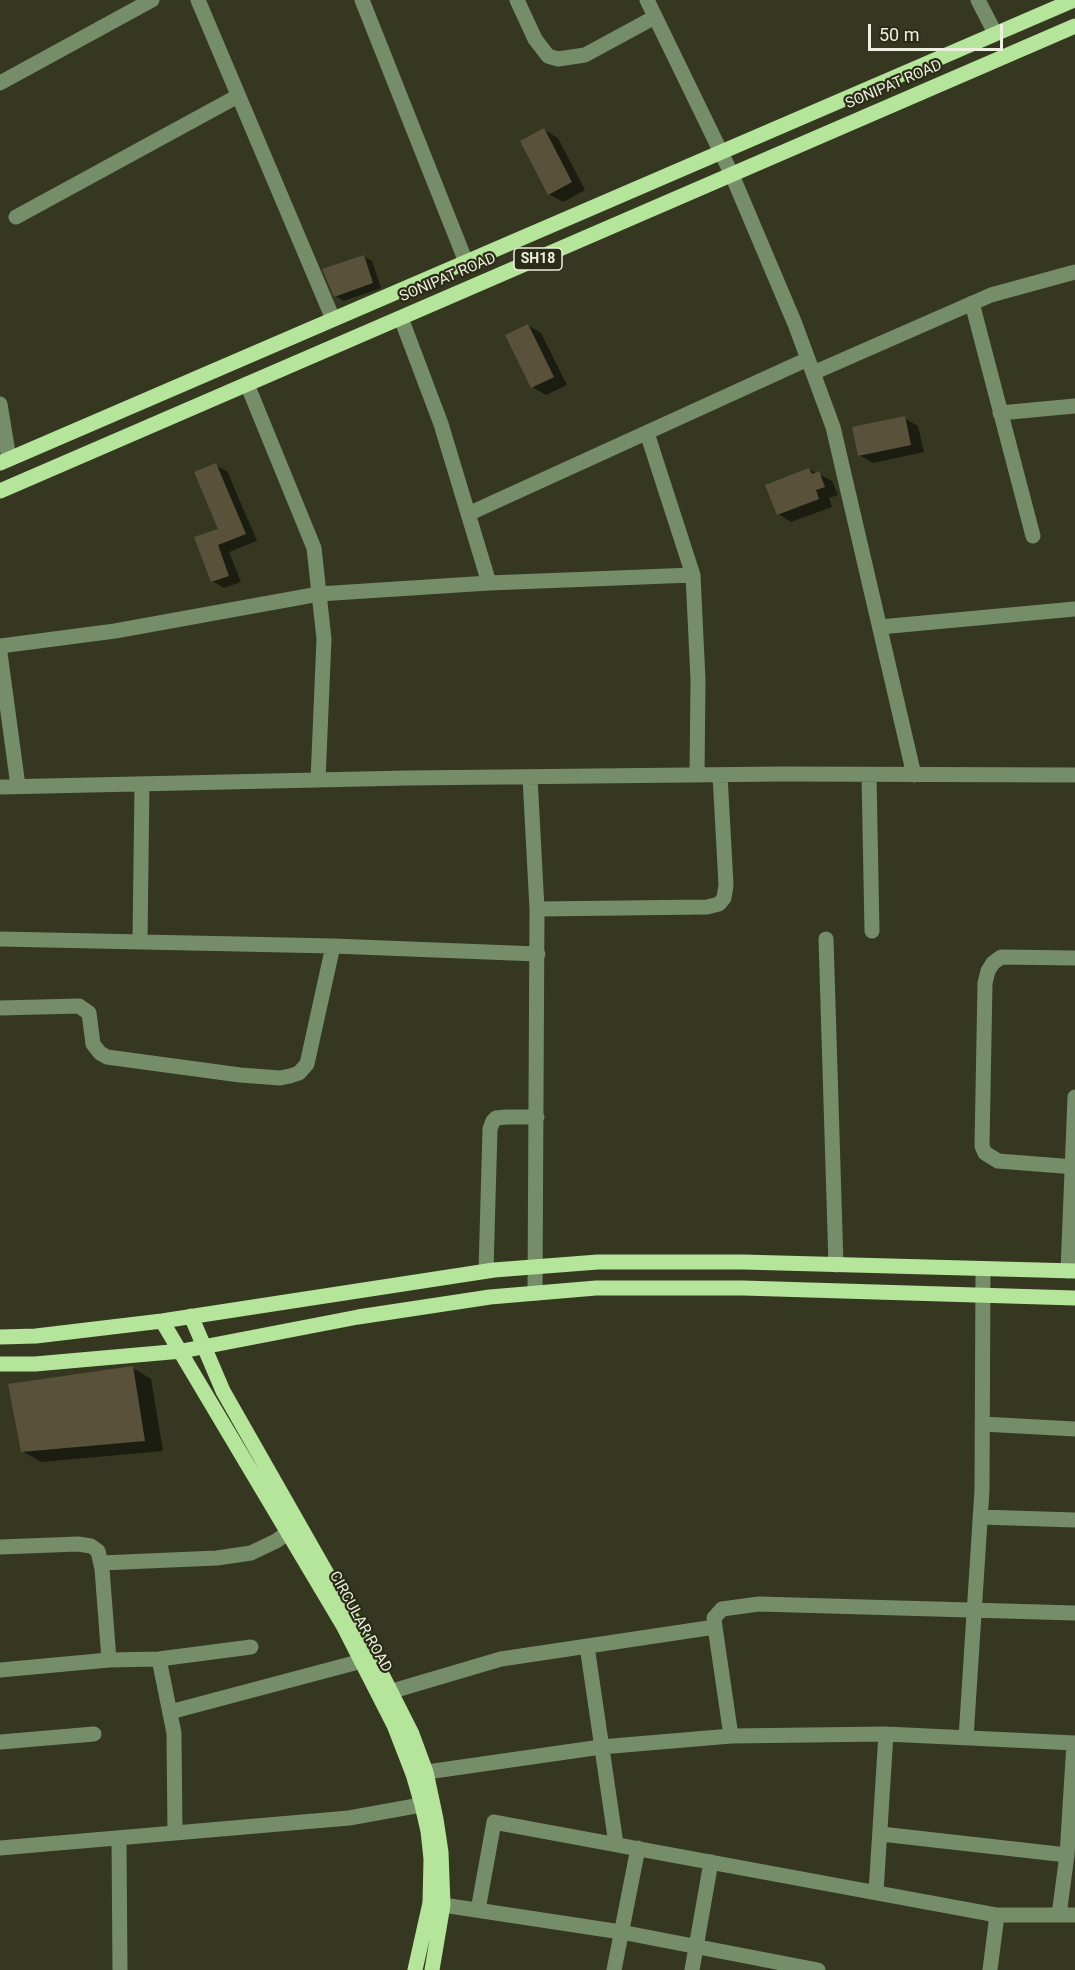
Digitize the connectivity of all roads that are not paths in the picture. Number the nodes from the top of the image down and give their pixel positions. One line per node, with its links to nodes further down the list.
1 (152, 0): 11 (street)
2 (198, 0): 12 (street)
3 (362, 0): 16 (street)
4 (517, 0): 8 (street)
5 (647, 0): 8 (street)
6 (978, 0): 10 (street)
7 (1074, 0): 10 (main road, SONIPAT ROAD / SH18)
8 (655, 17): 13 (street)
9 (1075, 26): 14 (main road, SONIPAT ROAD / SH18)
10 (994, 33): 13 (main road, SONIPAT ROAD / SH18)
11 (0, 83)
12 (238, 96): 15 (street); 20 (street)
13 (721, 152): 14 (street); 16 (main road, SONIPAT ROAD / SH18)
14 (732, 175): 19 (main road, SONIPAT ROAD / SH18); 21 (street)
15 (16, 217)
16 (466, 262): 20 (main road, SONIPAT ROAD / SH18)
17 (1075, 272): 18 (street)
18 (972, 303): 21 (street); 25 (street)
19 (401, 318): 22 (main road, SONIPAT ROAD / SH18); 29 (street)
20 (333, 319): 27 (main road, SONIPAT ROAD / SH18)
21 (811, 366): 26 (street); 35 (street)
22 (247, 384): 28 (main road, SONIPAT ROAD / SH18); 33 (street)
23 (0, 404): 27 (street)
24 (1075, 406): 25 (street)
25 (1000, 412): 30 (street)
26 (647, 433): 29 (street); 31 (street)
27 (4, 461)
28 (0, 491)
29 (468, 514): 32 (street)
30 (1033, 536)
31 (693, 575): 32 (street); 38 (street)
32 (489, 583): 33 (street)
33 (319, 594): 36 (street); 44 (street)
34 (1075, 609): 35 (street)
35 (880, 627): 41 (street)
36 (0, 645)
37 (0, 653): 46 (street)
38 (696, 775): 39 (street); 43 (street)
39 (720, 775): 40 (street); 48 (street)
40 (869, 775): 41 (street); 49 (street)
41 (914, 775): 42 (street)
42 (1075, 775)
43 (530, 777): 44 (street); 48 (street)
44 (318, 780): 45 (street)
45 (142, 784): 46 (street); 52 (street)
46 (18, 786): 47 (street)
47 (0, 787)
48 (537, 909): 54 (street)
49 (872, 931)
50 (0, 939): 52 (street)
51 (826, 939): 61 (street)
52 (140, 942): 53 (street)
53 (333, 946): 54 (street); 56 (street)
54 (538, 954): 58 (street)
55 (1075, 958): 59 (street)
56 (0, 1008)
57 (1075, 1097): 59 (street)
58 (537, 1117): 62 (street); 64 (street)
59 (1074, 1167): 65 (street)
60 (669, 1262): 61 (main road); 62 (main road); 66 (main road)
61 (836, 1264): 63 (main road)
62 (536, 1267): 64 (main road); 67 (street)
63 (983, 1269): 65 (main road); 68 (street)
64 (486, 1271): 70 (main road)
65 (1072, 1271)
66 (668, 1288): 67 (main road); 68 (main road)
67 (535, 1293): 73 (main road)
68 (983, 1295): 69 (main road); 76 (street)
69 (1075, 1298)
70 (191, 1316): 71 (main road); 73 (main road, CIRCULAR ROAD)
71 (162, 1321): 72 (main road); 74 (main road, CIRCULAR ROAD)
72 (0, 1337)
73 (205, 1347): 74 (main road); 92 (main road, CIRCULAR ROAD)
74 (182, 1352): 75 (main road); 80 (main road, CIRCULAR ROAD)
75 (0, 1365)
76 (982, 1424): 77 (street); 78 (street)
77 (1075, 1429)
78 (980, 1517): 79 (street); 83 (street)
79 (1075, 1520)
80 (288, 1532): 82 (street); 90 (main road, CIRCULAR ROAD)
81 (0, 1547): 82 (street)
82 (101, 1563): 89 (street)
83 (974, 1611): 84 (street); 85 (street); 97 (street)
84 (1075, 1613)
85 (715, 1627): 86 (street); 96 (street)
86 (587, 1646): 92 (street); 100 (street)
87 (251, 1647): 88 (street)
88 (159, 1659): 89 (street); 93 (street)
89 (109, 1660): 91 (street)
90 (362, 1660): 92 (main road, CIRCULAR ROAD); 93 (street)
91 (0, 1670)
92 (385, 1693): 101 (main road, CIRCULAR ROAD)
93 (170, 1712): 103 (street)
94 (94, 1734): 98 (street)
95 (886, 1734): 96 (street); 97 (street); 104 (street)
96 (731, 1736): 100 (street)
97 (966, 1738): 99 (street)
98 (0, 1742)
99 (1074, 1743): 109 (street)
100 (601, 1747): 101 (street); 106 (street)
101 (419, 1773): 102 (main road, CIRCULAR ROAD)
102 (427, 1804): 103 (street); 112 (main road, CIRCULAR ROAD)
103 (175, 1833): 105 (street)
104 (881, 1834): 109 (street); 111 (street)
105 (119, 1838): 107 (street); 119 (street)
106 (615, 1844): 108 (street); 113 (street)
107 (0, 1848)
108 (638, 1848): 110 (street); 116 (street)
109 (1067, 1855): 115 (street)
110 (711, 1862): 111 (street); 117 (street)
111 (876, 1892): 114 (street)
112 (437, 1904): 113 (street); 120 (main road, CIRCULAR ROAD); 121 (main road, CIRCULAR ROAD)
113 (478, 1910): 116 (street)
114 (998, 1915): 115 (street); 125 (street)
115 (1067, 1915)
116 (621, 1932): 117 (street); 122 (street)
117 (696, 1947): 118 (street); 123 (street)
118 (771, 1965): 124 (street)
119 (120, 1970)
120 (415, 1970)
121 (432, 1970)
122 (614, 1970)
123 (692, 1970)
124 (818, 1970)
125 (990, 1970)

